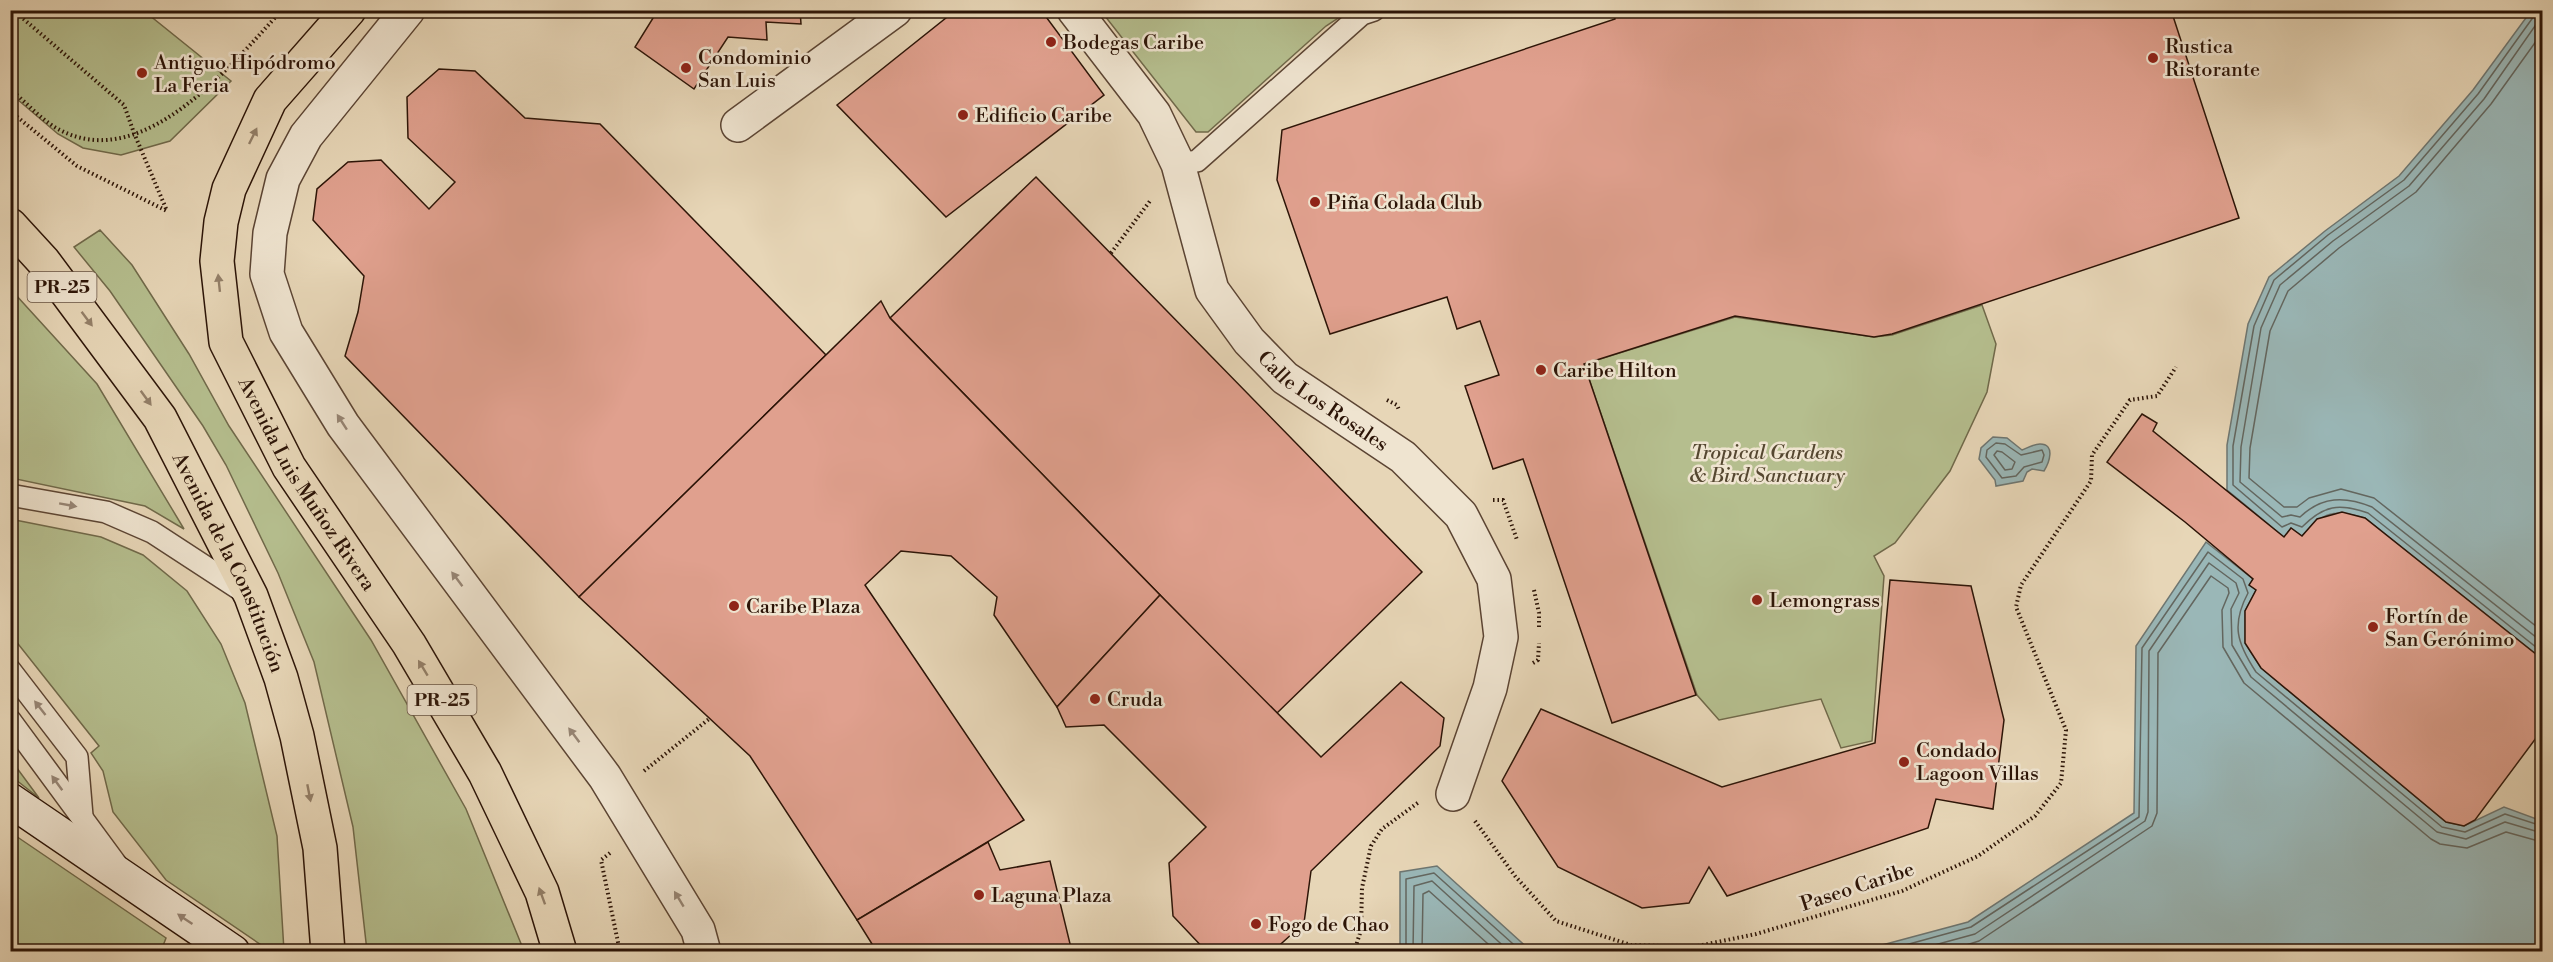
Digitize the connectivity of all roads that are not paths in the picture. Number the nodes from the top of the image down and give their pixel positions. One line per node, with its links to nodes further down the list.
1 (349, 10): 19 (main road, Avenida Luis Muñoz Rivera / PR-25, one-way to 1)
2 (408, 10): 20 (street, one-way to 2)
3 (896, 10): 6 (street)
4 (1074, 10): 7 (street, Calle Los Rosales)
5 (1374, 10): 7 (lane)
6 (738, 126)
7 (1178, 164): 13 (street, Calle Los Rosales)
8 (10, 225): 10 (main road, Avenida de la Constitución / PR-25, one-way to 10)
9 (10, 495): 10 (lane, one-way to 10)
10 (251, 596): 18 (main road, Avenida de la Constitución / PR-25, one-way to 18)
11 (10, 670): 15 (lane, one-way to 11)
12 (10, 720): 15 (lane, one-way to 12)
13 (1453, 794)
14 (10, 800): 16 (street)
15 (82, 816): 16 (lane)
16 (128, 881): 17 (street, one-way to 16)
17 (233, 951)
18 (328, 951)
19 (560, 951)
20 (704, 951)

